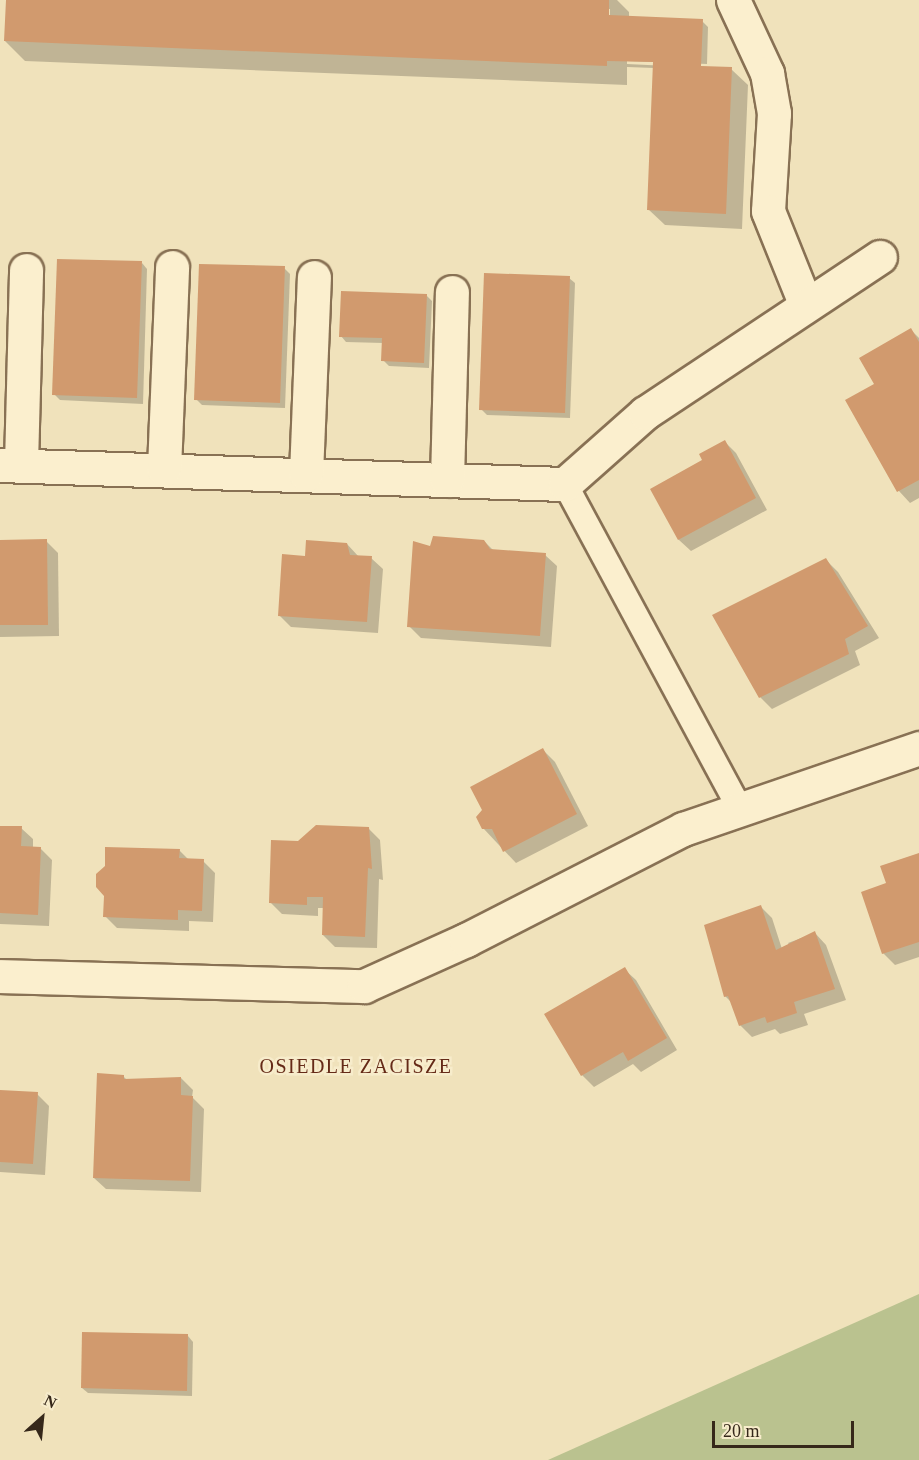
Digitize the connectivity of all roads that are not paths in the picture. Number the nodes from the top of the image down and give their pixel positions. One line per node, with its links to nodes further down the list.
1 (733, 0): 7 (street)
2 (880, 256): 7 (street)
3 (172, 267): 9 (street)
4 (26, 270): 8 (street)
5 (314, 278): 10 (street)
6 (452, 292): 11 (street)
7 (806, 303): 12 (street)
8 (10, 465): 9 (street)
9 (164, 469): 10 (street)
10 (306, 474): 11 (street)
11 (447, 480): 12 (street)
12 (566, 484): 14 (lane)
13 (919, 748): 14 (street)
14 (740, 809): 15 (street)
15 (0, 976)

